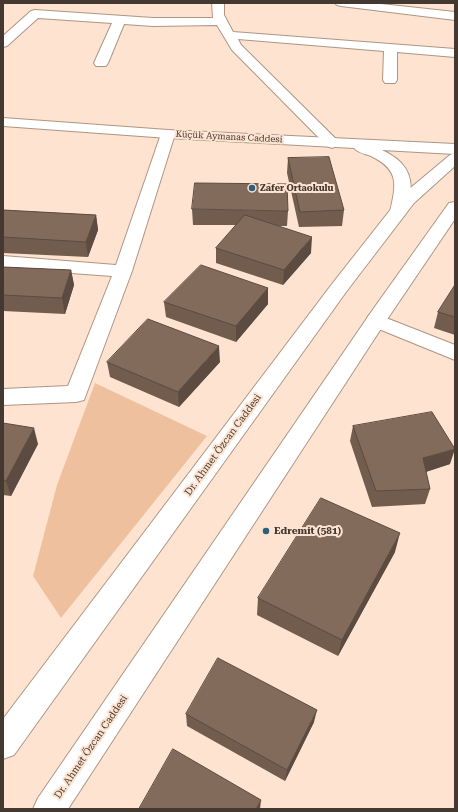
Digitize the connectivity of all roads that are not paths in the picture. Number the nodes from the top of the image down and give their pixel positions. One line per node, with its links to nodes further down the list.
1 (218, 3): 5 (street)
2 (342, 3): 3 (street)
3 (455, 16)
4 (119, 20): 5 (street); 7 (street); 10 (street)
5 (221, 21): 6 (street)
6 (229, 35): 8 (street); 14 (street)
7 (3, 43)
8 (391, 47): 9 (street); 11 (street)
9 (455, 53)
10 (101, 63)
11 (390, 80)
12 (3, 122): 13 (street, Küçük Aymanas Caddesi)
13 (168, 134): 14 (street, Küçük Aymanas Caddesi); 21 (street)
14 (332, 143): 15 (street, Küçük Aymanas Caddesi)
15 (350, 144): 16 (street, Küçük Aymanas Caddesi); 18 (street)
16 (455, 149)
17 (455, 158): 18 (street, Dr. Ahmet Özcan Caddesi)
18 (398, 212): 25 (street, Dr. Ahmet Özcan Caddesi)
19 (453, 214): 22 (street, Dr. Ahmet Özcan Caddesi)
20 (3, 262): 21 (street)
21 (123, 271): 24 (street)
22 (376, 320): 23 (street); 26 (street, Dr. Ahmet Özcan Caddesi)
23 (455, 353)
24 (3, 397)
25 (3, 744)
26 (49, 809)

